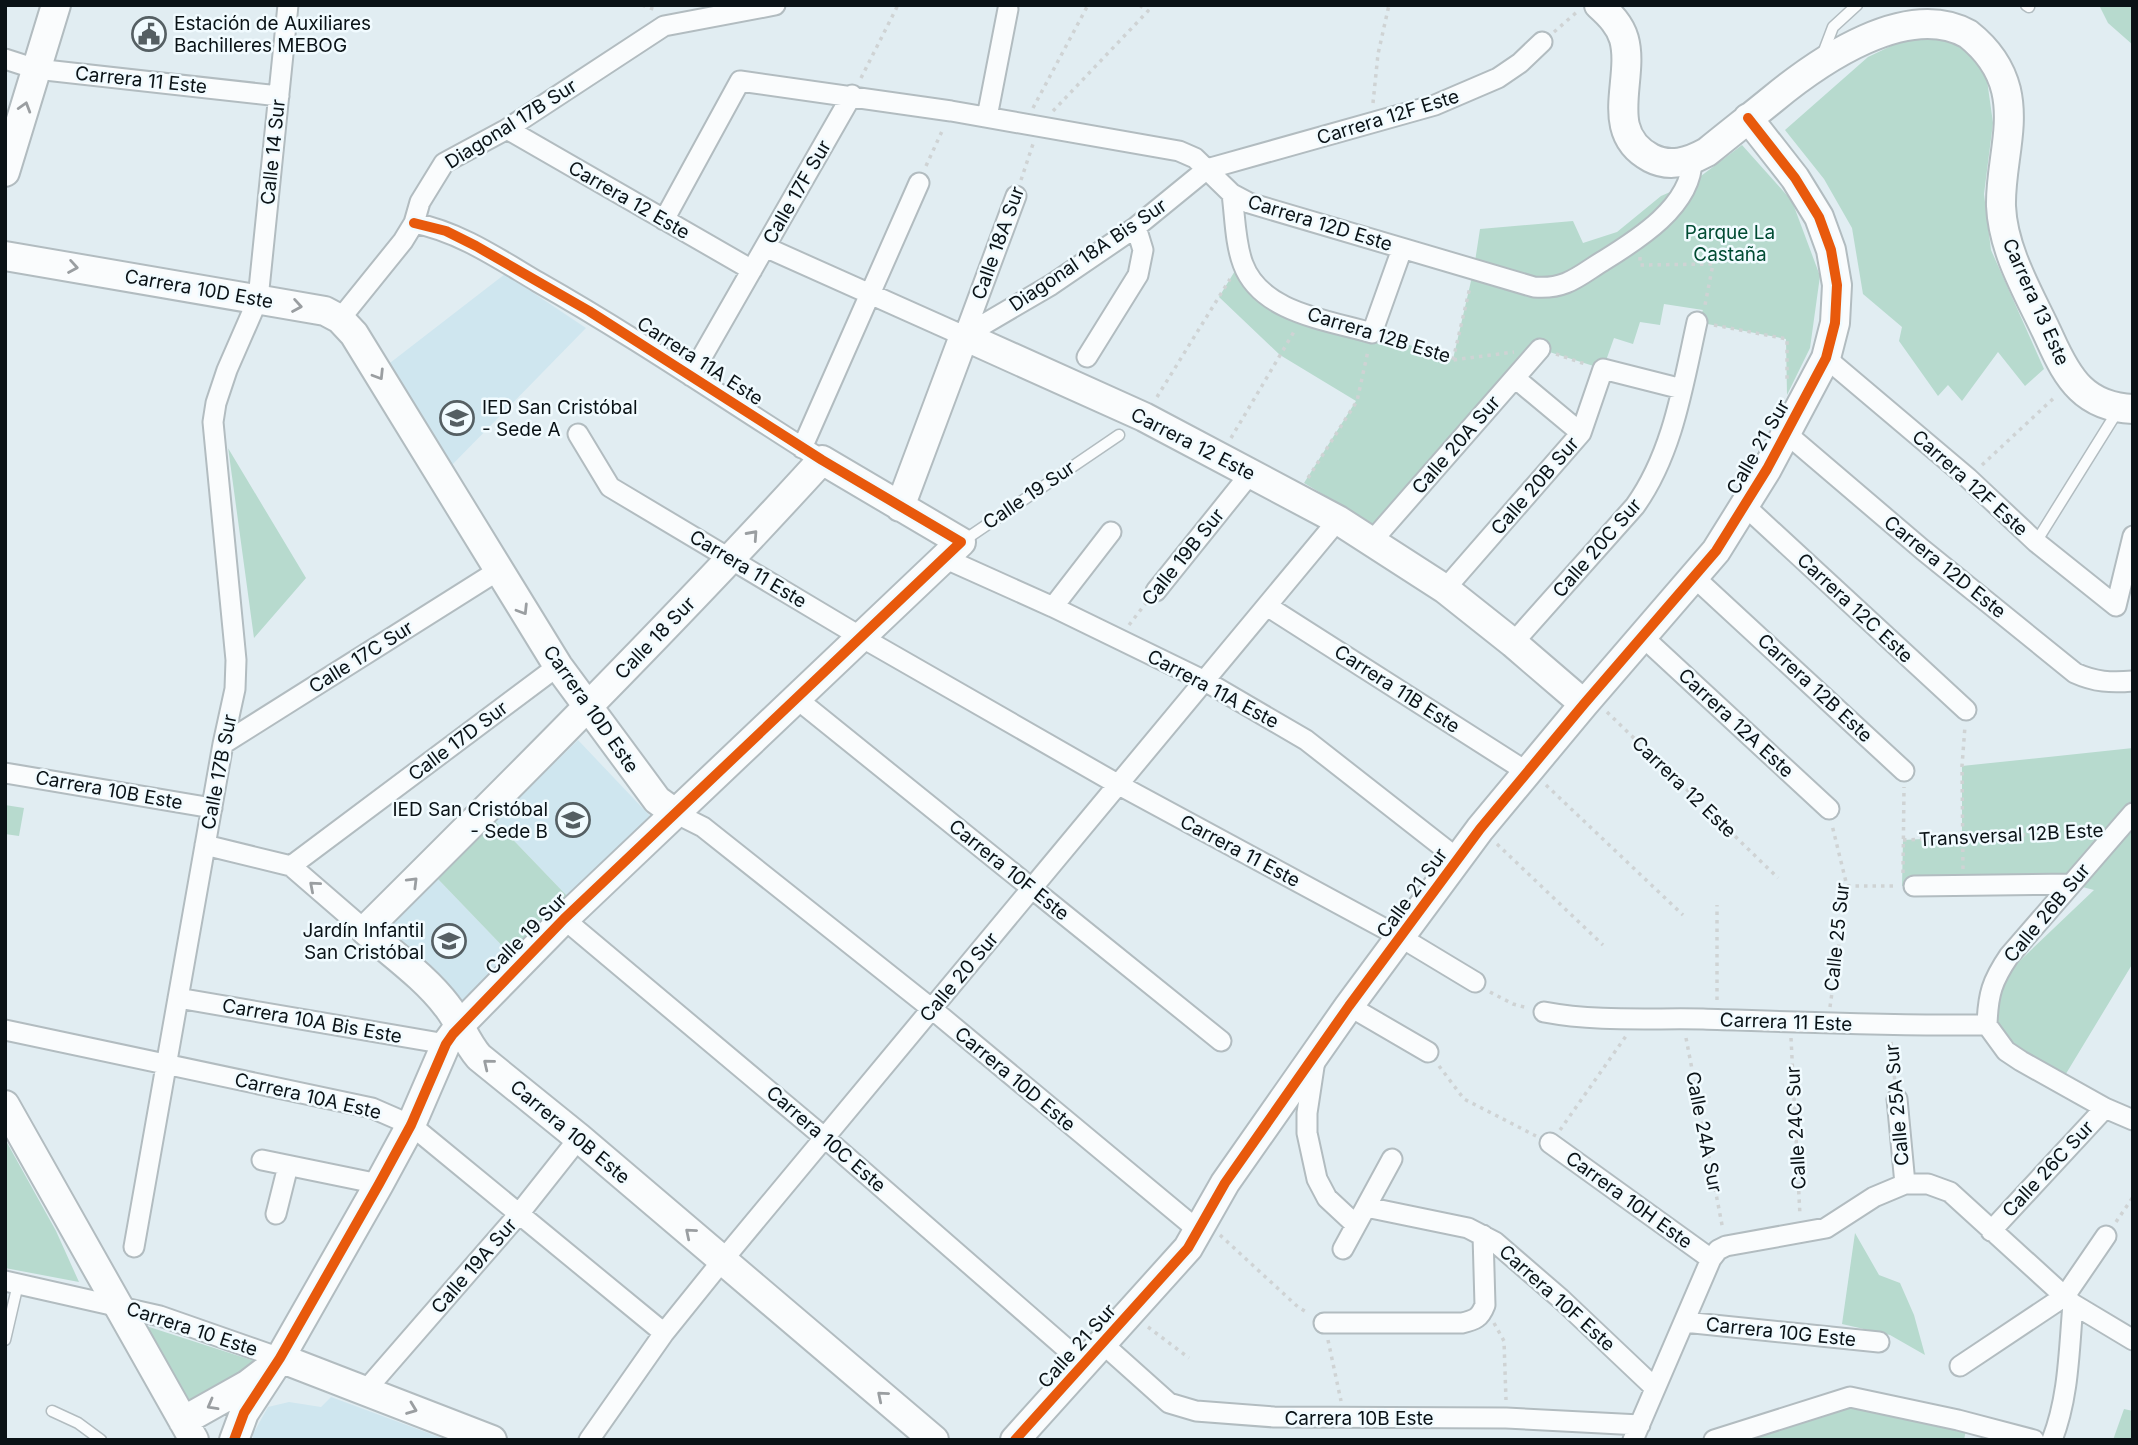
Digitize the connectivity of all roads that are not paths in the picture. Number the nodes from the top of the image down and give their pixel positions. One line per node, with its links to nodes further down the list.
1 (288, 5): 12 (street, Calle 14 Sur)
2 (775, 5): 15 (street, Diagonal 17B Sur)
3 (1599, 5): 16 (street)
4 (1857, 5): 9 (lane)
5 (51, 7): 10 (street)
6 (1009, 9): 13 (street)
7 (1542, 42): 17 (street, Carrera 12F Este)
8 (5, 59): 10 (street, Carrera 11 Este)
9 (1821, 60): 14 (street, Carrera 13 Este); 40 (street, Carrera 13 Este)
10 (36, 69): 12 (street, Carrera 11 Este); 18 (street, one-way to 10)
11 (852, 95): 13 (street, Carrera 12D Este); 22 (street, Carrera 12D Este); 25 (street, Calle 17F Sur)
12 (279, 96): 30 (street, Calle 14 Sur)
13 (987, 117): 17 (street, Carrera 12D Este)
14 (1748, 118): 16 (street, Carrera 13 Este); 36 (street, Calle 21 Sur)
15 (507, 129): 22 (street, Carrera 12 Este); 23 (street, Diagonal 17B Sur)
16 (1692, 160): 26 (street, Carrera 12D Este)
17 (1207, 169): 20 (street, Carrera 12D Este); 24 (street, Diagonal 18A Bis Sur)
18 (5, 172)
19 (919, 183): 29 (street, Calle 18 Sur)
20 (1232, 194): 26 (street, Carrera 12D Este); 26 (street, Carrera 12B Este)
21 (1016, 196): 33 (street, Calle 18A Sur)
22 (664, 220): 28 (street, Carrera 12 Este)
23 (414, 223): 31 (street, Diagonal 17B Sur); 37 (street, Carrera 11A Este)
24 (1136, 227): 33 (street, Diagonal 18A Bis Sur); 35 (street)
25 (765, 247): 28 (street, Calle 17F Sur); 29 (street, Carrera 12 Este)
26 (1402, 249)
27 (5, 256): 30 (street, Carrera 10D Este, one-way to 30)
28 (752, 270): 37 (street, Calle 17F Sur)
29 (870, 295): 33 (street, Carrera 12 Este); 45 (street, Calle 18 Sur)
30 (258, 299): 31 (street, Carrera 10D Este, one-way to 31); 72 (street, Calle 17B Sur)
31 (340, 319): 56 (street, Carrera 10D Este, one-way to 56)
32 (1698, 322): 39 (street, Calle 20C Sur)
33 (964, 336): 46 (street, Carrera 12 Este); 48 (street, Calle 18A Sur)
34 (1540, 349): 38 (street, Calle 20A Sur)
35 (1087, 357)
36 (1826, 358): 43 (street, Calle 21 Sur); 53 (street, Carrera 12F Este)
37 (691, 376): 45 (street, Carrera 11A Este)
38 (1515, 377): 41 (street); 52 (street, Calle 20A Sur)
39 (1682, 389): 41 (street, Calle 20B Sur); 64 (street, Calle 20C Sur)
40 (2126, 409): 53 (lane)
41 (1581, 433): 58 (street, Calle 20B Sur)
42 (578, 434): 55 (street, Carrera 11 Este)
43 (1787, 434): 47 (street, Calle 21 Sur); 67 (street, Carrera 12D Este)
44 (1119, 435): 54 (lane, Calle 19 Sur)
45 (812, 454): 48 (street, Carrera 11A Este); 55 (street, Calle 18 Sur, one-way to 45)
46 (1250, 474): 49 (street, Carrera 12 Este); 59 (street, Calle 19B Sur)
47 (1745, 506): 57 (street, Calle 21 Sur); 71 (street, Carrera 12C Este)
48 (900, 507): 54 (street, Carrera 11A Este)
49 (1338, 520): 52 (street, Carrera 12 Este); 60 (street, Calle 20 Sur)
50 (1111, 532): 61 (street)
51 (2133, 536): 53 (street, Carrera 12F Este)
52 (1371, 541): 58 (street, Carrera 12 Este)
53 (2036, 542)
54 (952, 550): 61 (street, Carrera 11A Este); 62 (street, Calle 19 Sur)
55 (731, 559): 62 (street, Carrera 11 Este); 70 (street, Calle 18 Sur)
56 (499, 570): 65 (street, Carrera 10D Este, one-way to 65); 72 (street, Calle 17C Sur)
57 (1694, 577): 63 (street, Calle 21 Sur); 74 (street, Carrera 12B Este)
58 (1445, 589): 64 (street, Carrera 12 Este)
59 (1156, 591)
60 (1267, 606): 66 (street, Calle 20 Sur); 73 (street, Carrera 11B Este)
61 (1053, 607): 66 (street, Carrera 11A Este)
62 (861, 637): 68 (street, Calle 19 Sur); 76 (street, Carrera 11 Este)
63 (1643, 637): 69 (street, Calle 21 Sur); 78 (street, Carrera 12A Este)
64 (1513, 643): 69 (street, Carrera 12 Este)
65 (558, 666): 70 (street, Carrera 10D Este); 83 (street, Calle 17D Sur)
66 (1205, 681): 76 (street, Calle 20 Sur); 82 (street, Carrera 11A Este)
67 (2133, 681)
68 (797, 698): 79 (street, Calle 19 Sur); 86 (street, Carrera 10F Este)
69 (1587, 700): 73 (street, Calle 21 Sur)
70 (587, 708): 79 (street, Carrera 10D Este); 88 (street, Calle 18 Sur, one-way to 70)
71 (1966, 710)
72 (223, 744): 77 (street, Calle 17B Sur)
73 (1528, 771): 82 (street, Calle 21 Sur)
74 (1904, 771)
75 (5, 772): 77 (street, Carrera 10B Este)
76 (1119, 785): 86 (street, Calle 20 Sur); 89 (street, Carrera 11 Este)
77 (212, 808): 81 (street, Calle 17B Sur)
78 (1829, 809)
79 (675, 813): 87 (street, Calle 19 Sur); 93 (street, Carrera 10D Este)
80 (2133, 813): 84 (street, Calle 26B Sur)
81 (205, 845): 83 (street, Carrera 10B Este); 91 (street, Calle 17B Sur)
82 (1458, 859): 89 (street, Calle 21 Sur)
83 (291, 866): 88 (street, Carrera 10B Este, one-way to 83)
84 (2071, 884): 85 (street); 95 (street, Calle 26B Sur)
85 (1908, 886)
86 (1032, 889): 93 (street, Calle 20 Sur); 98 (street, Carrera 10F Este)
87 (564, 919): 97 (street, Calle 19 Sur); 108 (street, Carrera 10C Este)
88 (365, 930): 97 (street, Carrera 10B Este)
89 (1402, 938): 90 (street, Carrera 11 Este); 92 (street, Calle 21 Sur)
90 (1475, 982)
91 (178, 998): 97 (street, Carrera 10A Bis Este); 101 (street, Calle 17B Sur)
92 (1349, 1006): 99 (street, Calle 21 Sur); 100 (street)
93 (932, 1009): 108 (street, Calle 20 Sur); 119 (street, Carrera 10D Este)
94 (1544, 1012): 95 (street, Carrera 11 Este)
95 (1987, 1025): 104 (street)
96 (5, 1030): 101 (street, Carrera 10A Este)
97 (453, 1035): 106 (street, Calle 19 Sur); 107 (street, Carrera 10B Este, one-way to 97)
98 (1221, 1041)
99 (1317, 1052): 118 (street); 119 (street, Calle 21 Sur)
100 (1428, 1052)
101 (166, 1064): 106 (street, Carrera 10A Este); 123 (street, Calle 17B Sur)
102 (1897, 1099): 114 (street, Calle 25A Sur)
103 (5, 1105): 129 (street)
104 (2105, 1108): 105 (street); 120 (street, Calle 26C Sur)
105 (2133, 1120)
106 (411, 1125): 113 (street, Calle 19 Sur); 117 (street, Carrera 10A Este)
107 (579, 1138): 117 (street, Calle 19A Sur); 126 (street, Carrera 10B Este, one-way to 107)
108 (825, 1138): 126 (street, Calle 20 Sur); 136 (street, Carrera 10C Este)
109 (1550, 1143): 125 (street, Carrera 10H Este)
110 (1392, 1159): 115 (street)
111 (262, 1160): 112 (street)
112 (288, 1166): 113 (street); 116 (street)
113 (379, 1184): 137 (street, Calle 19 Sur)
114 (1905, 1184): 120 (street); 125 (street, Carrera 10H Este)
115 (1366, 1207): 118 (street); 121 (street, Carrera 10F Este)
116 (276, 1214)
117 (519, 1215): 132 (street, Carrera 10A Este); 140 (street, Calle 19A Sur)
118 (1356, 1225): 124 (street)
119 (1201, 1226): 136 (street, Calle 21 Sur)
120 (1991, 1231): 128 (street)
121 (1483, 1235): 131 (street); 139 (street, Carrera 10F Este)
122 (2106, 1236): 128 (street)
123 (134, 1247)
124 (1343, 1249)
125 (1711, 1259): 130 (street)
126 (722, 1261): 132 (street, Calle 20 Sur); 148 (street, Carrera 10B Este, one-way to 126)
127 (12, 1283): 129 (street, Carrera 10 Este); 133 (lane)
128 (2069, 1300): 134 (street); 138 (street); 152 (street)
129 (118, 1306): 137 (street, Carrera 10 Este); 143 (street)
130 (1684, 1322): 135 (street, Carrera 10G Este); 139 (street)
131 (1324, 1323)
132 (664, 1333): 147 (street, Calle 20 Sur)
133 (5, 1340)
134 (2133, 1340)
135 (1879, 1342)
136 (1093, 1354): 142 (street, Carrera 10B Este); 149 (street, Calle 21 Sur)
137 (280, 1358): 140 (street, Carrera 10 Este); 143 (street, Calle 19 Sur, one-way to 143); 145 (street, Calle 19 Sur)
138 (1960, 1366)
139 (1655, 1388): 142 (street)
140 (365, 1391): 146 (street, Carrera 10 Este, one-way to 146)
141 (52, 1411): 144 (lane)
142 (1636, 1432)
143 (185, 1433)
144 (100, 1440)
145 (234, 1440)
146 (492, 1440)
147 (589, 1440)
148 (934, 1440)
149 (1015, 1440)
150 (1714, 1440): 151 (street)
151 (2034, 1440)
152 (2052, 1440)

